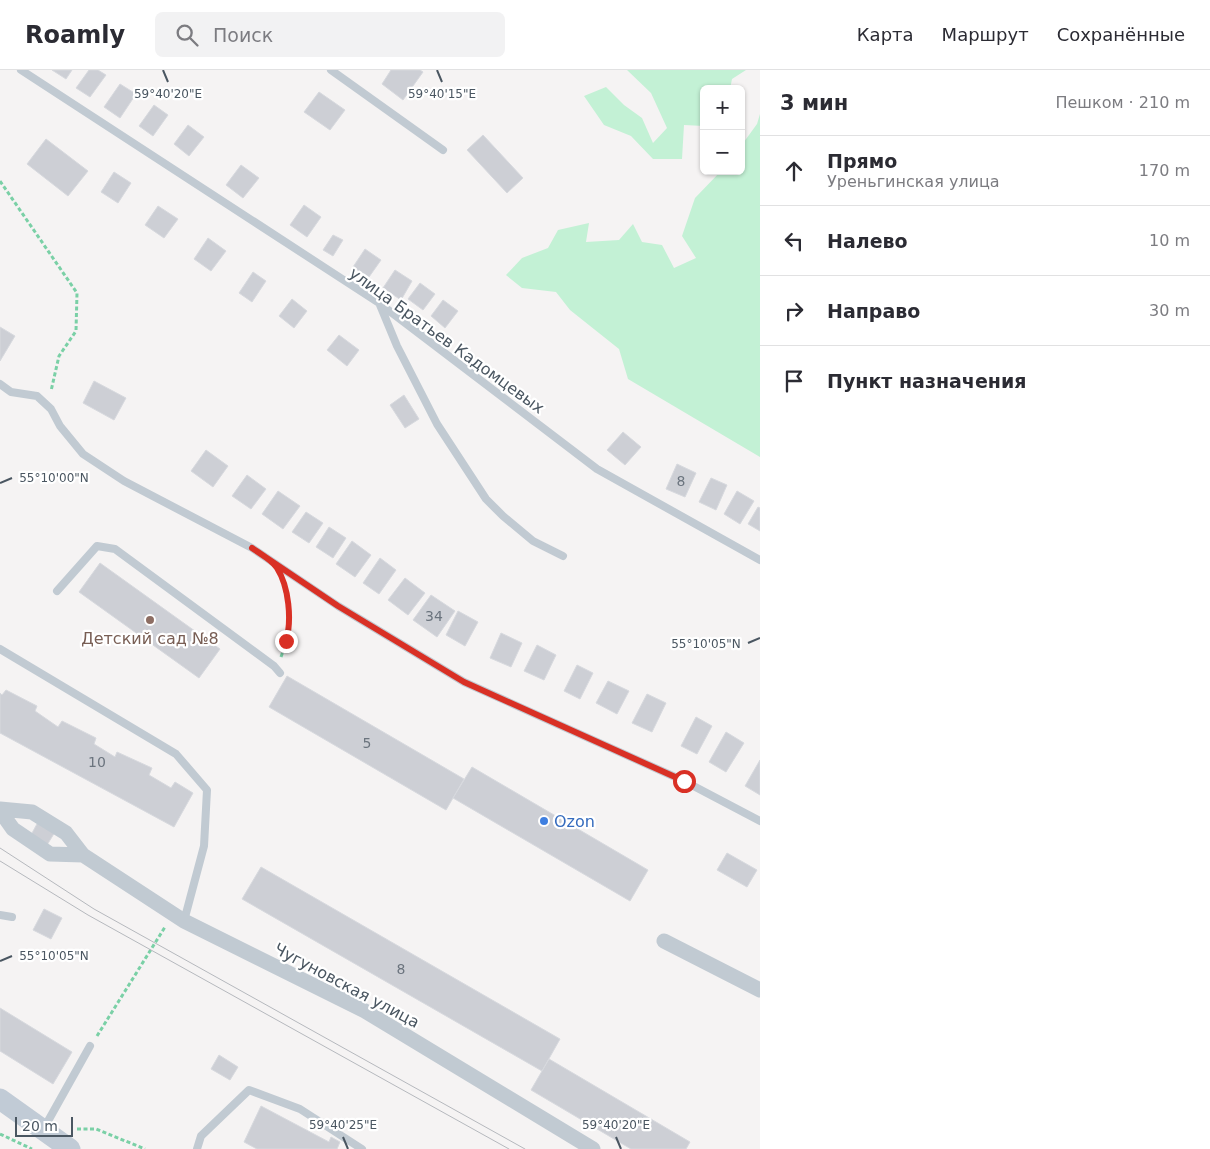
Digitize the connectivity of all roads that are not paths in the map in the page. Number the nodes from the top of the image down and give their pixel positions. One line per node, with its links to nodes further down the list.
1 (21, 70): 4 (lane, улица Братьев Кадомцевых)
2 (331, 70): 3 (lane)
3 (443, 150)
4 (380, 303): 6 (lane); 7 (lane, улица Братьев Кадомцевых)
5 (0, 384): 12 (lane)
6 (563, 556)
7 (760, 560)
8 (57, 591): 10 (lane)
9 (0, 649): 16 (lane)
10 (280, 673)
11 (0, 810): 13 (street, Чугуновская улица); 13 (street, Чугуновская улица)
12 (760, 821)
13 (83, 855): 16 (street, Чугуновская улица)
14 (0, 916): 15 (lane)
15 (12, 917)
16 (179, 917): 25 (street, Чугуновская улица)
17 (664, 941): 18 (street)
18 (760, 990)
19 (90, 1046): 21 (lane)
20 (0, 1099): 21 (main road)
21 (43, 1130): 22 (main road)
22 (70, 1149)
23 (197, 1149): 24 (lane)
24 (362, 1149)
25 (593, 1149)

